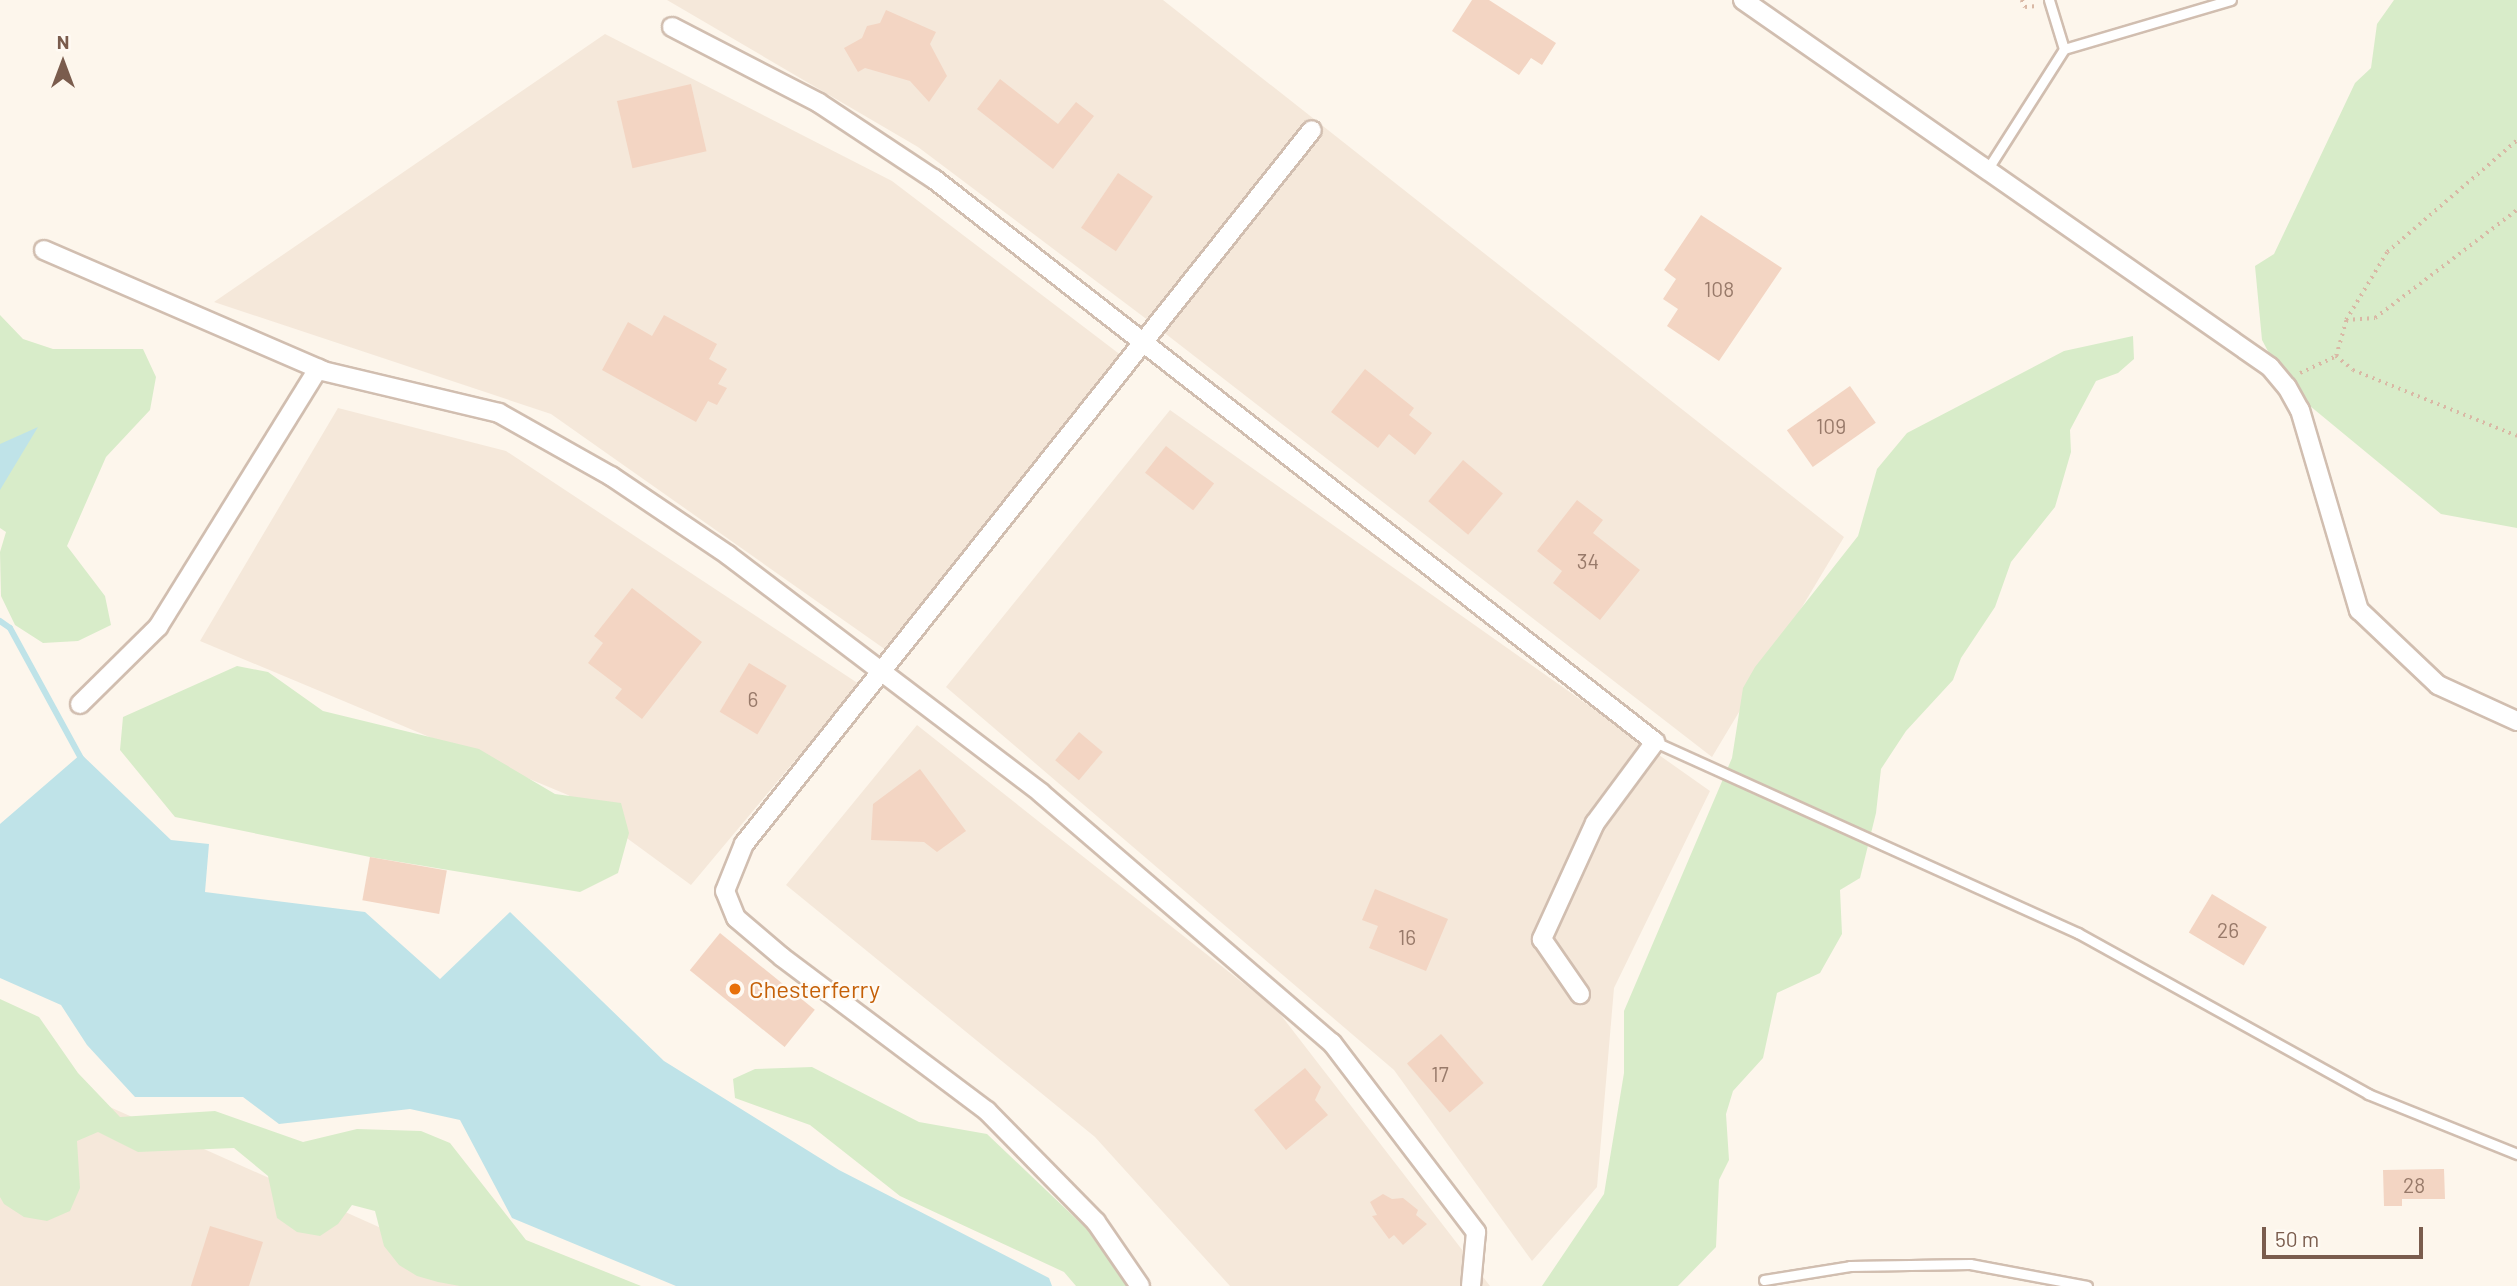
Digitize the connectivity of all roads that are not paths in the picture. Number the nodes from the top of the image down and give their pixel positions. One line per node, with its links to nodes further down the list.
1 (1743, 0): 7 (street)
2 (2049, 0): 5 (lane)
3 (2231, 0): 5 (lane)
4 (672, 27): 9 (street)
5 (2064, 49): 7 (lane)
6 (1312, 130): 9 (street)
7 (1987, 170): 13 (street)
8 (44, 250): 10 (street)
9 (1145, 340): 11 (street); 14 (street)
10 (318, 369): 11 (street); 12 (street)
11 (881, 671): 18 (street); 19 (street)
12 (80, 704)
13 (2517, 721)
14 (1655, 742): 15 (street); 16 (lane)
15 (1580, 994)
16 (2517, 1154)
17 (1764, 1280): 20 (lane)
18 (1140, 1286)
19 (1471, 1286)
20 (2087, 1286)

